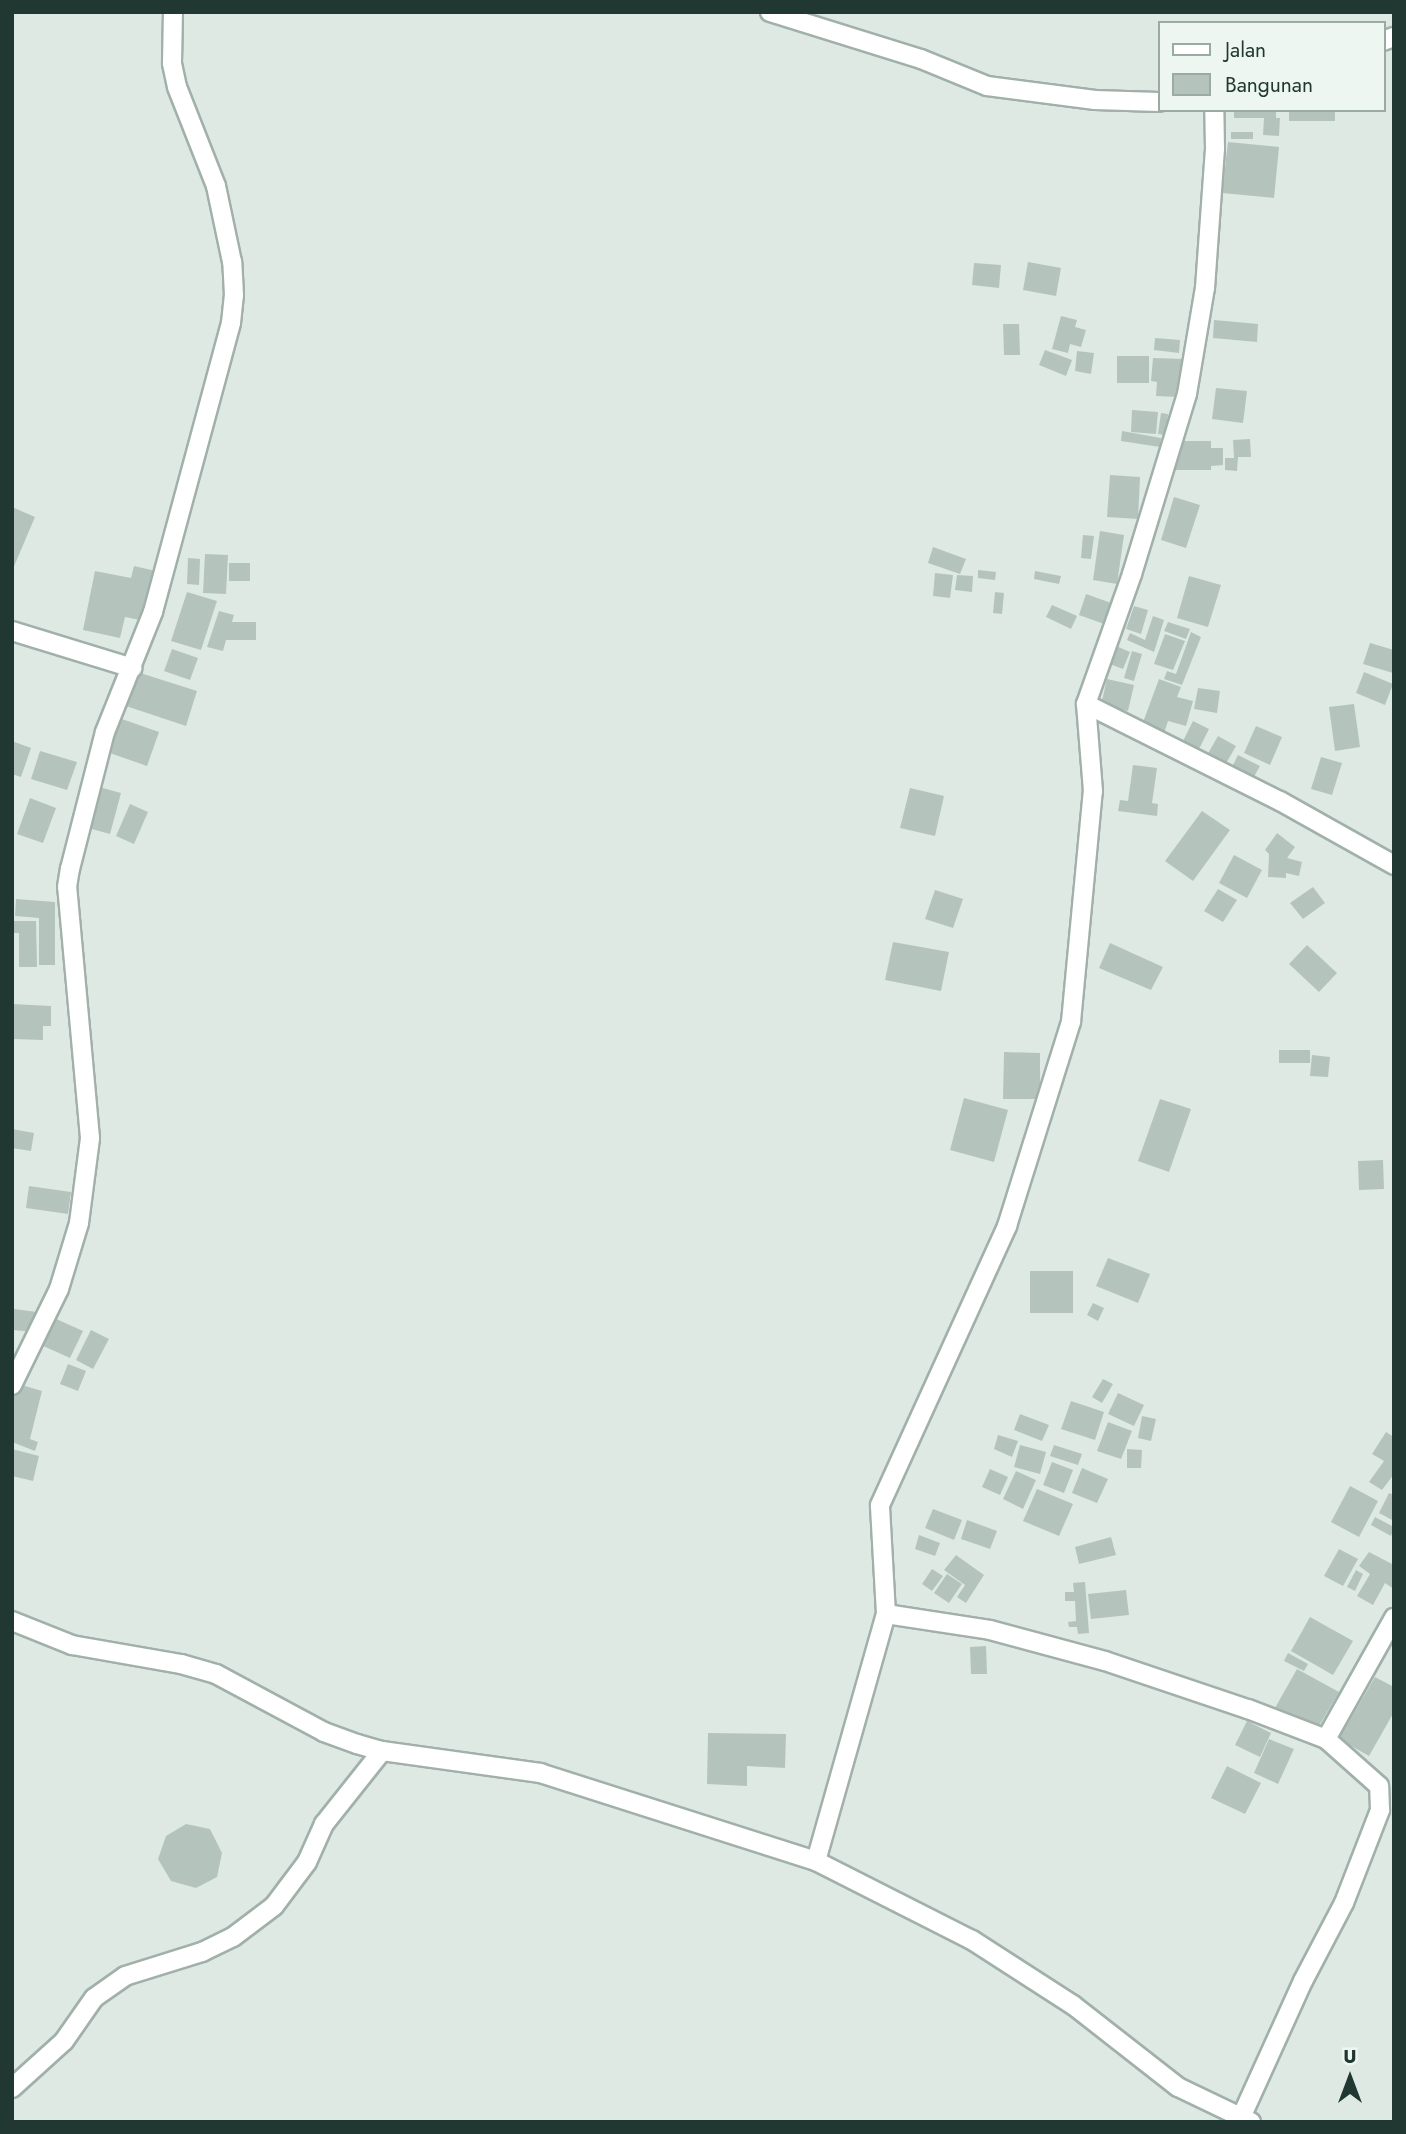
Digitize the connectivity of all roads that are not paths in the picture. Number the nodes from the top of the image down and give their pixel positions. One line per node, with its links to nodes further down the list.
1 (173, 12): 6 (street)
2 (770, 12): 3 (street)
3 (1158, 102)
4 (1214, 112): 7 (street)
5 (12, 631): 6 (street)
6 (132, 668): 9 (street)
7 (1086, 704): 8 (street); 10 (street)
8 (1394, 865)
9 (12, 1385)
10 (886, 1614): 13 (street); 15 (street)
11 (1394, 1618): 13 (street)
12 (12, 1621): 14 (street)
13 (1326, 1739): 17 (street)
14 (382, 1751): 15 (street); 16 (street)
15 (816, 1861): 17 (street)
16 (12, 2088)
17 (1244, 2120)

